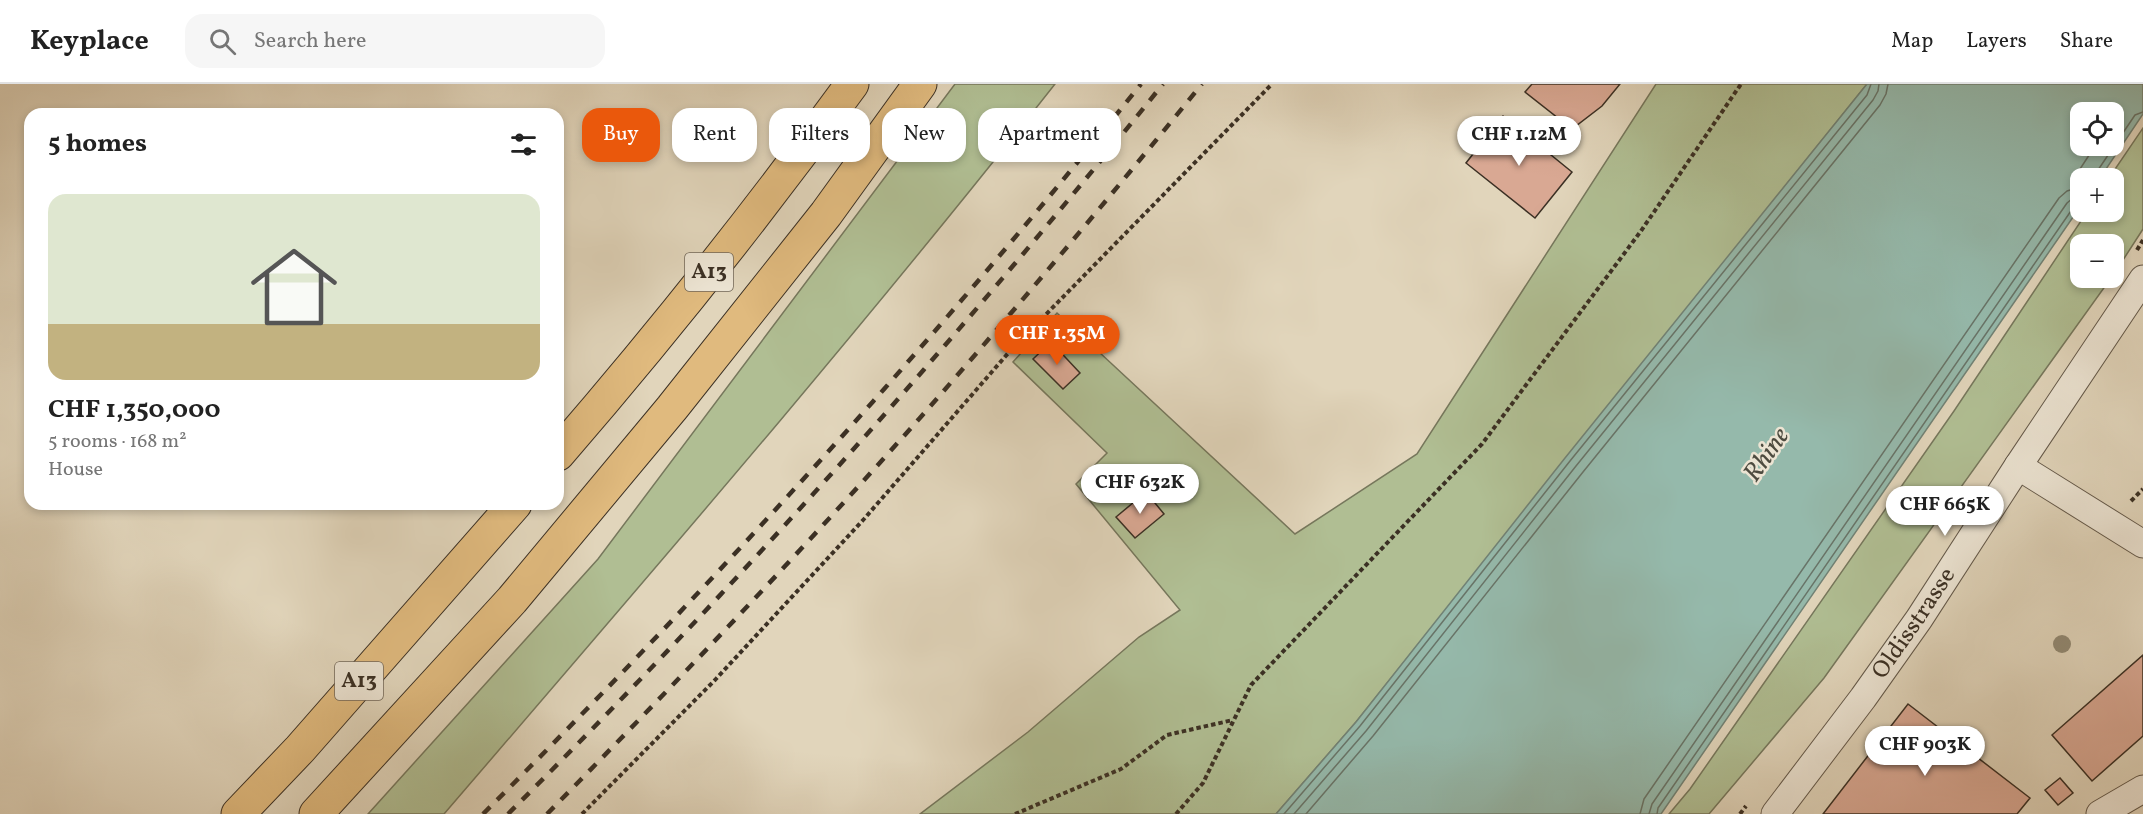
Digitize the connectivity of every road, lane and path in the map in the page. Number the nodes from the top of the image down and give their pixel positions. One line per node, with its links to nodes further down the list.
1 (852, 84): 6 (highway, A13)
2 (920, 84): 13 (highway, A13)
3 (1272, 84): 14 (path)
4 (1741, 84): 10 (path)
5 (2143, 279): 7 (street, Oldisstrasse)
6 (564, 447)
7 (2018, 466): 9 (street); 17 (street, Oldisstrasse)
8 (510, 510): 12 (highway, A13)
9 (2143, 544)
10 (1234, 720): 15 (path); 16 (path)
11 (2143, 789): 18 (street)
12 (238, 814)
13 (316, 814)
14 (582, 814)
15 (1015, 814)
16 (1176, 814)
17 (1775, 814)
18 (2100, 814)

